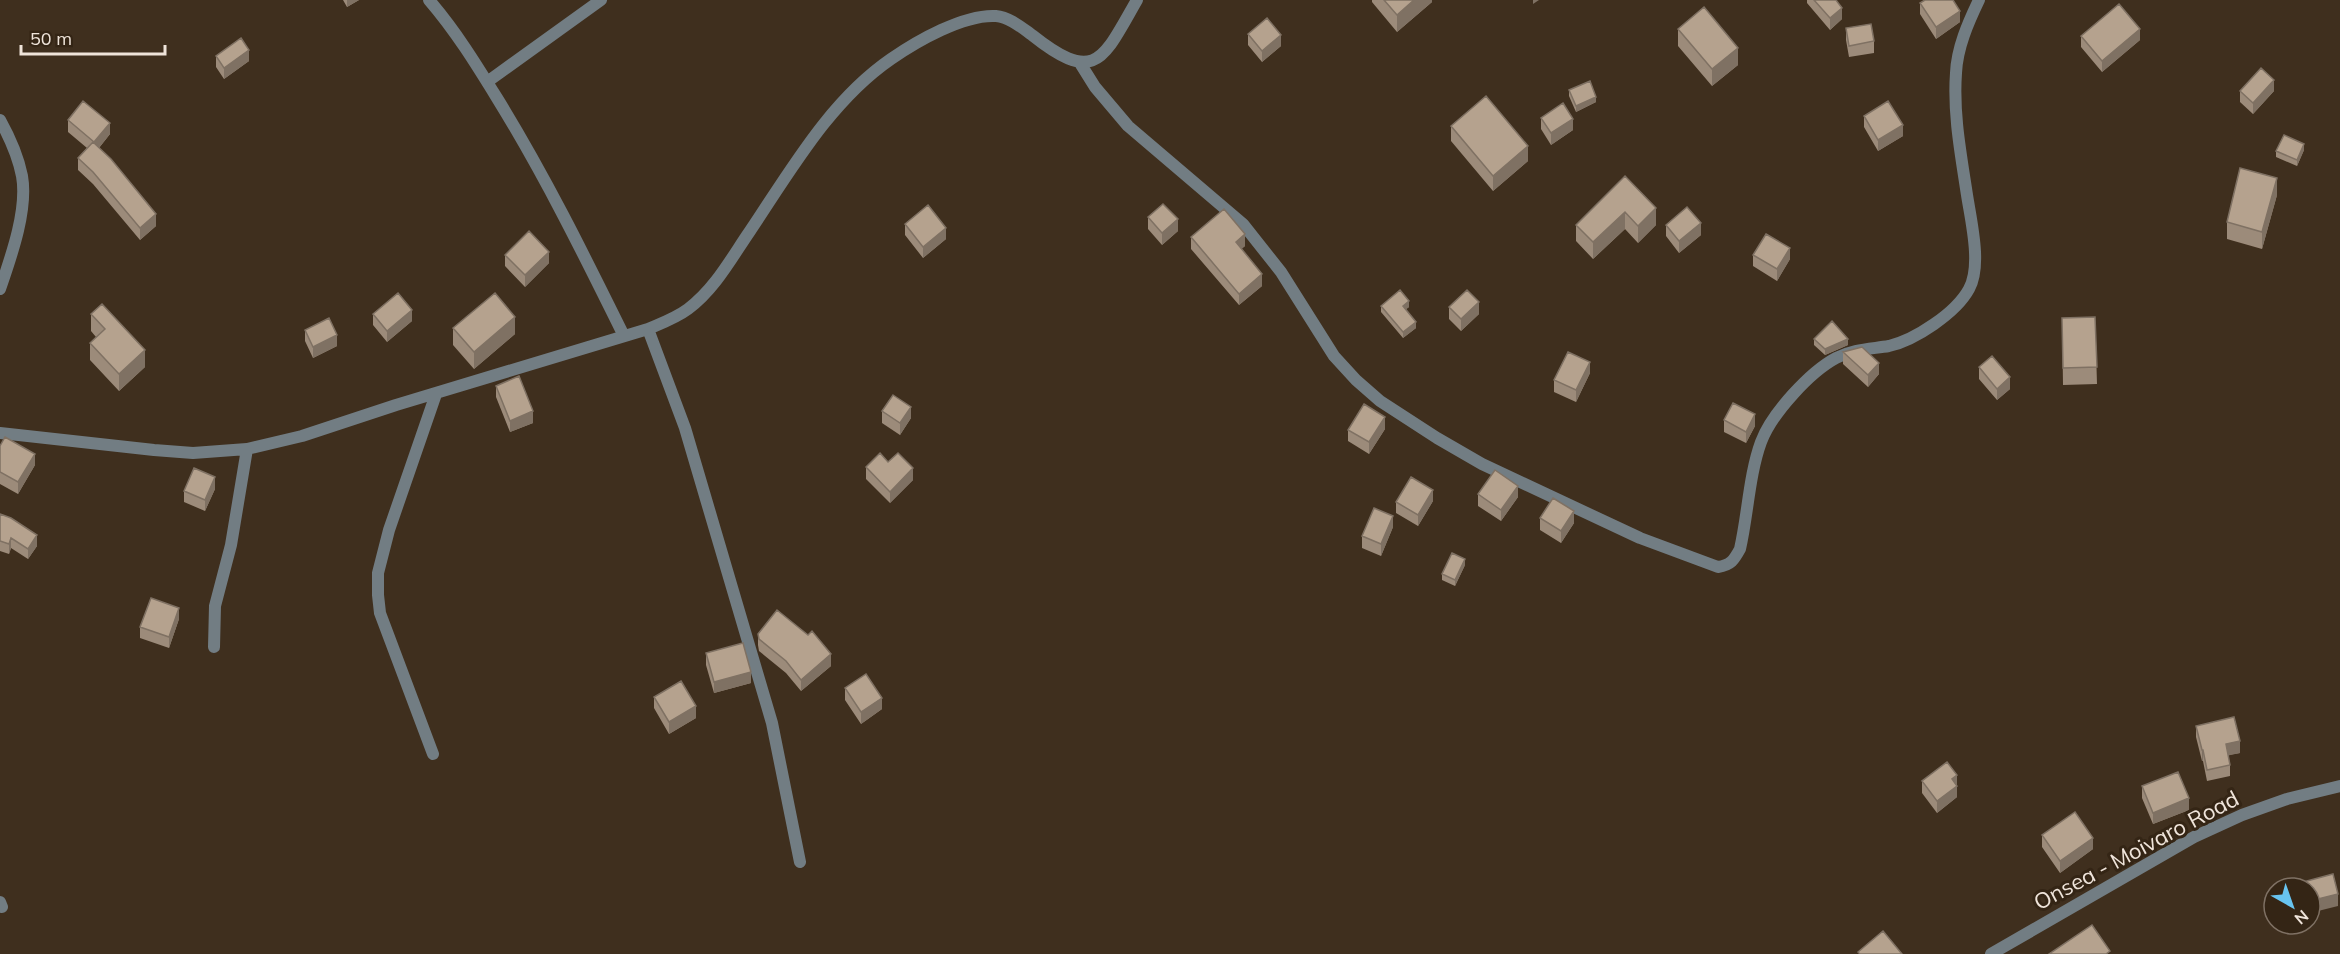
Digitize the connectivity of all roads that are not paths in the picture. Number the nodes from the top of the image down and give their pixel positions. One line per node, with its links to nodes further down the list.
1 (429, 0): 6 (street)
2 (602, 0): 6 (street)
3 (1137, 0): 5 (street)
4 (1979, 0): 5 (street)
5 (1080, 63): 9 (street)
6 (487, 82): 10 (street)
7 (0, 120): 8 (street)
8 (0, 289)
9 (648, 329): 10 (street); 17 (street)
10 (624, 336): 11 (street)
11 (436, 394): 13 (street); 15 (street)
12 (0, 433): 13 (street)
13 (247, 449): 14 (street)
14 (214, 647)
15 (433, 754)
16 (2340, 786): 18 (street, Onsea - Moivaro Road)
17 (800, 862)
18 (1991, 954)

